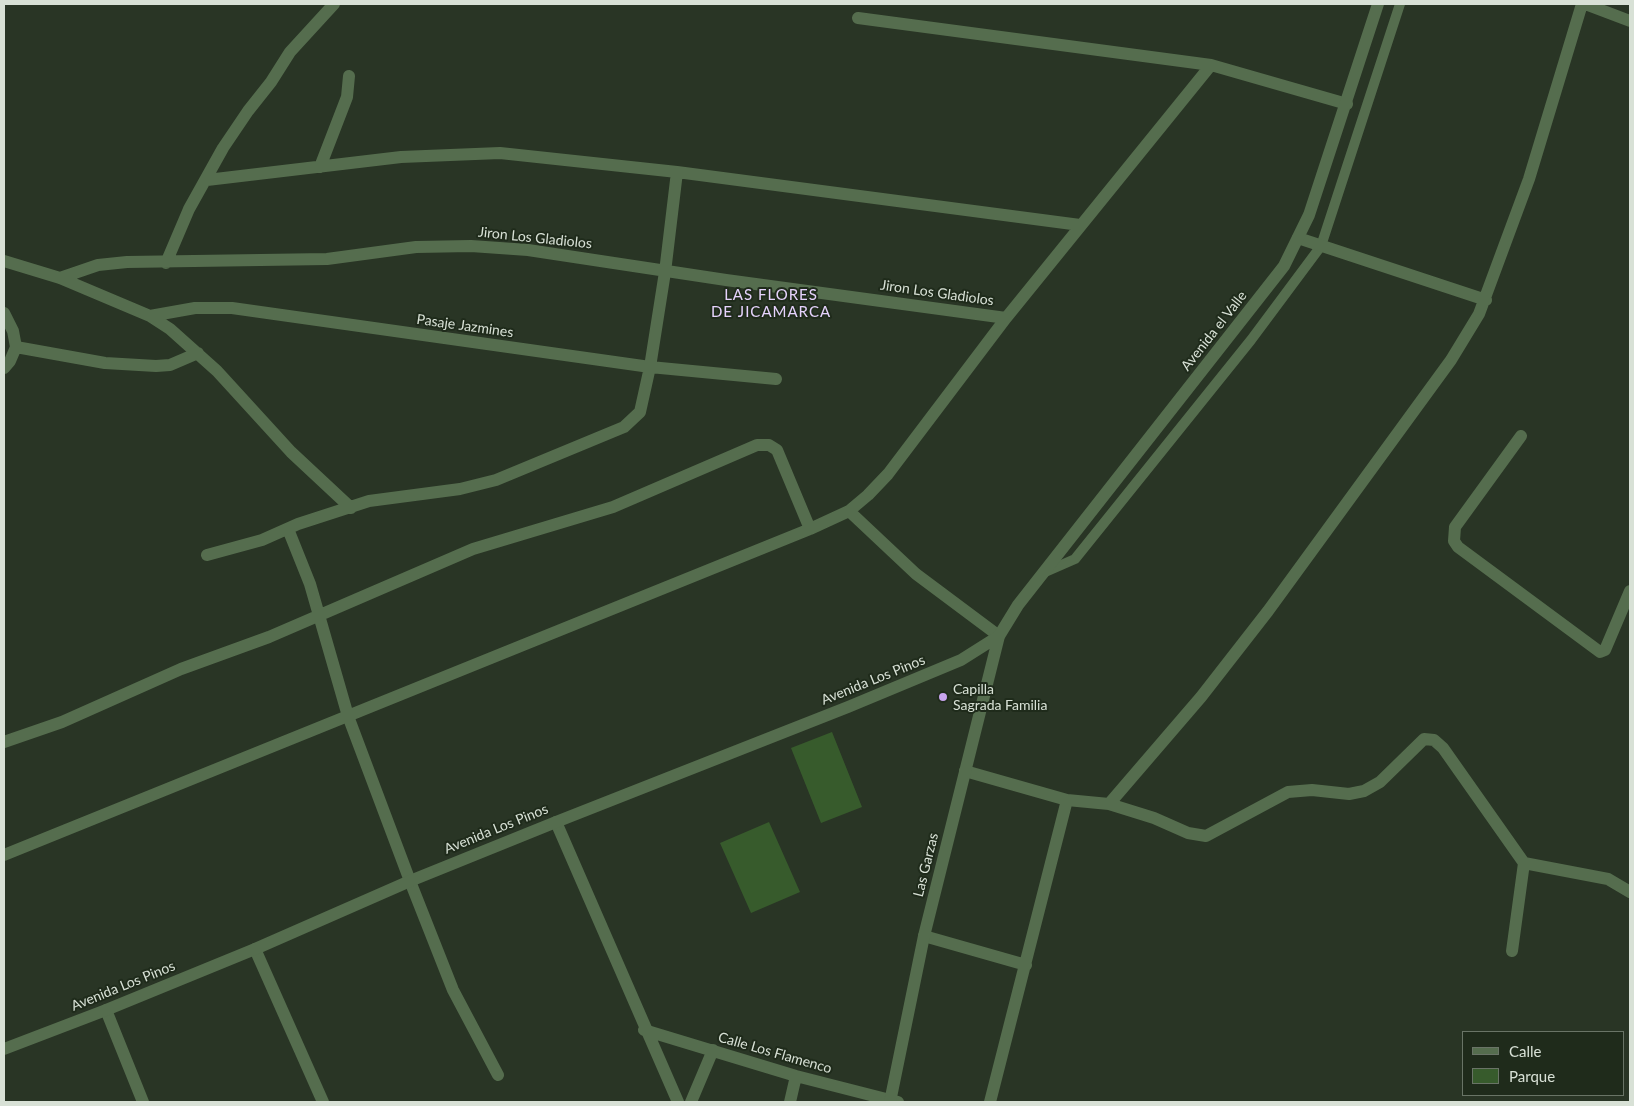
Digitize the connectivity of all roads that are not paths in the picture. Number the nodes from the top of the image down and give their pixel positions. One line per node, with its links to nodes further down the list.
1 (334, 4): 12 (street)
2 (1378, 4): 9 (street, Avenida el Valle)
3 (1400, 4): 15 (lane)
4 (1584, 4): 6 (street); 20 (street)
5 (858, 18): 7 (street)
6 (1630, 21)
7 (1211, 66): 9 (street); 13 (street)
8 (349, 76): 10 (street)
9 (1346, 104): 14 (street, Avenida el Valle)
10 (320, 166): 11 (street); 12 (street)
11 (677, 172): 13 (street); 18 (street)
12 (206, 180): 17 (street)
13 (1080, 225): 23 (street)
14 (1298, 238): 15 (street); 35 (street, Avenida el Valle)
15 (1321, 246): 20 (street); 35 (lane)
16 (4, 262): 19 (street)
17 (166, 263): 18 (street, Jiron Los Gladiolos); 19 (street, Jiron Los Gladiolos)
18 (665, 272): 23 (street, Jiron Los Gladiolos); 26 (street)
19 (60, 278): 22 (street)
20 (1486, 300): 43 (street)
21 (4, 313): 24 (street)
22 (150, 316): 25 (street); 26 (street, Pasaje Jazmines)
23 (1006, 318): 31 (street)
24 (16, 347): 25 (street); 27 (street)
25 (198, 353): 30 (street)
26 (650, 367): 28 (street, Pasaje Jazmines); 30 (street)
27 (4, 368)
28 (776, 379)
29 (1521, 436): 36 (street)
30 (350, 508): 32 (street)
31 (849, 511): 33 (street); 38 (street)
32 (288, 529): 34 (street); 37 (street)
33 (810, 529): 37 (street); 39 (street)
34 (207, 555)
35 (1043, 573): 38 (street, Avenida el Valle)
36 (1630, 590)
37 (320, 615): 39 (street); 40 (street)
38 (999, 636): 41 (street, Las Garzas); 44 (street, Avenida Los Pinos)
39 (348, 716): 45 (street); 47 (street)
40 (4, 742)
41 (965, 771): 42 (street); 49 (street, Las Garzas)
42 (1068, 800): 43 (street); 52 (street)
43 (1110, 804): 46 (street)
44 (556, 822): 47 (street, Avenida Los Pinos); 54 (street)
45 (4, 855)
46 (1524, 863): 48 (street); 51 (street)
47 (410, 881): 50 (street, Avenida Los Pinos); 57 (street)
48 (1630, 892)
49 (924, 936): 52 (street); 64 (street, Las Garzas)
50 (255, 949): 53 (street, Avenida Los Pinos); 60 (street)
51 (1512, 951)
52 (1026, 965): 65 (street)
53 (106, 1010): 55 (street, Avenida Los Pinos); 59 (street)
54 (644, 1030): 56 (street, Calle Los Flamenco); 61 (street)
55 (4, 1049)
56 (713, 1050): 58 (street, Calle Los Flamenco); 62 (street)
57 (498, 1075)
58 (796, 1076): 63 (street); 64 (street, Calle Los Flamenco)
59 (143, 1102)
60 (323, 1102)
61 (678, 1102)
62 (691, 1102)
63 (790, 1102)
64 (893, 1102)
65 (990, 1102)

